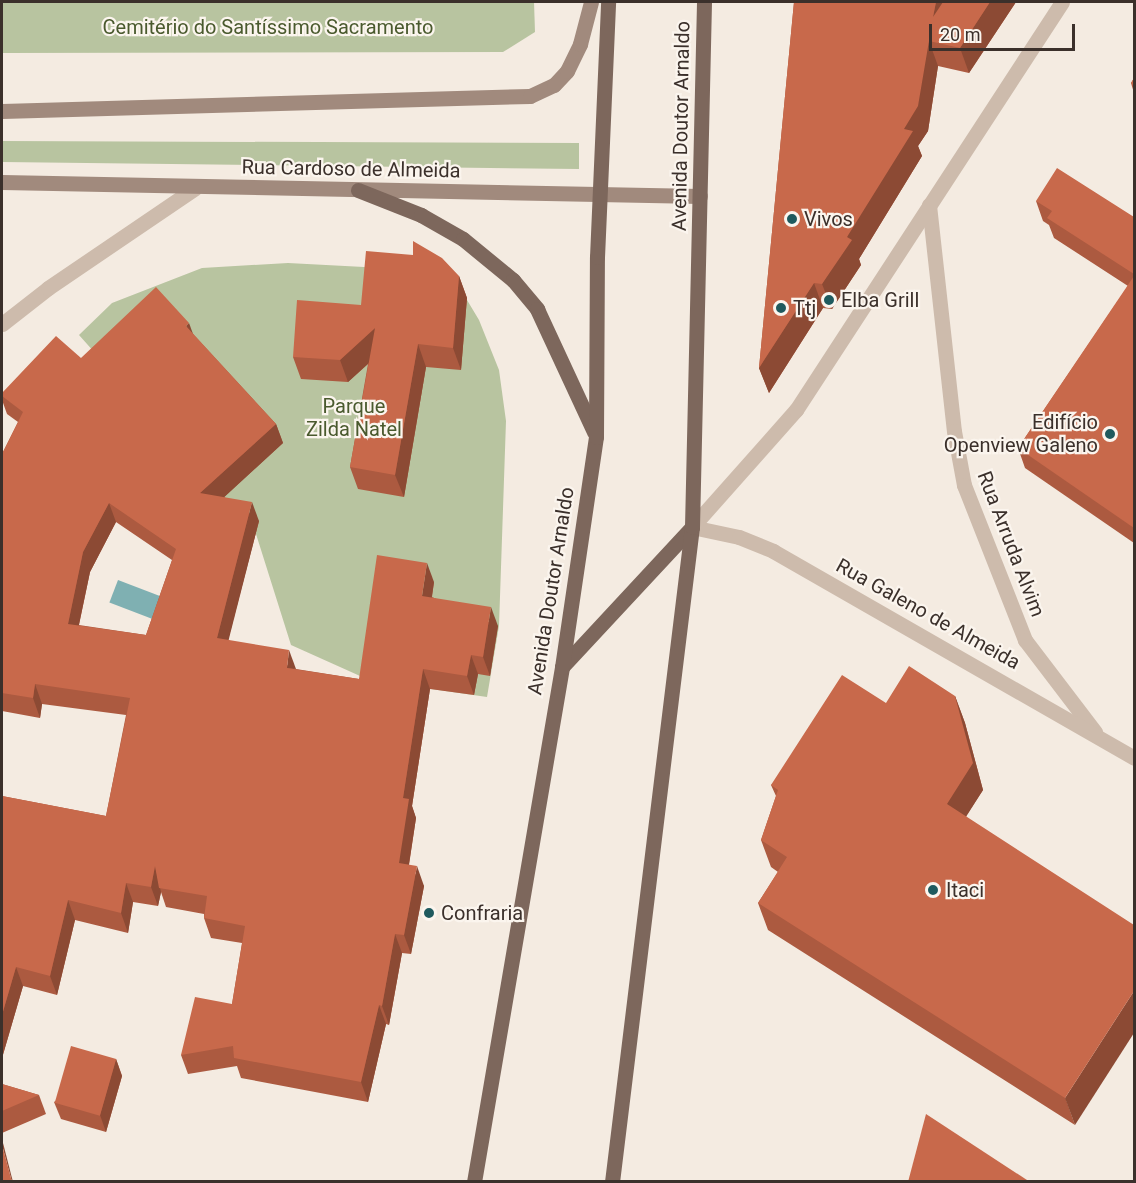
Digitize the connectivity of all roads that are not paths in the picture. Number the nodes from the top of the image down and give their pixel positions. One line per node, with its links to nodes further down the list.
1 (591, 2): 5 (main road)
2 (608, 2): 9 (main road, Avenida Doutor Arnaldo)
3 (704, 2): 10 (main road, Avenida Doutor Arnaldo)
4 (1062, 2): 11 (street)
5 (2, 111)
6 (2, 182): 7 (main road, Rua Cardoso de Almeida)
7 (195, 188): 8 (main road, Rua Cardoso de Almeida); 12 (street)
8 (358, 190): 9 (main road, Rua Cardoso de Almeida); 13 (main road)
9 (599, 194): 10 (main road, Rua Cardoso de Almeida); 13 (main road, Avenida Doutor Arnaldo)
10 (700, 196): 14 (main road, Avenida Doutor Arnaldo)
11 (929, 204): 14 (street); 16 (street, Rua Arruda Alvim)
12 (2, 324)
13 (596, 437): 15 (main road, Avenida Doutor Arnaldo)
14 (693, 527): 15 (main road); 16 (street, Rua Galeno de Almeida); 19 (main road, Avenida Doutor Arnaldo)
15 (562, 667): 18 (main road, Avenida Doutor Arnaldo)
16 (1095, 732): 17 (street, Rua Galeno de Almeida)
17 (1134, 758)
18 (474, 1180)
19 (612, 1182)

